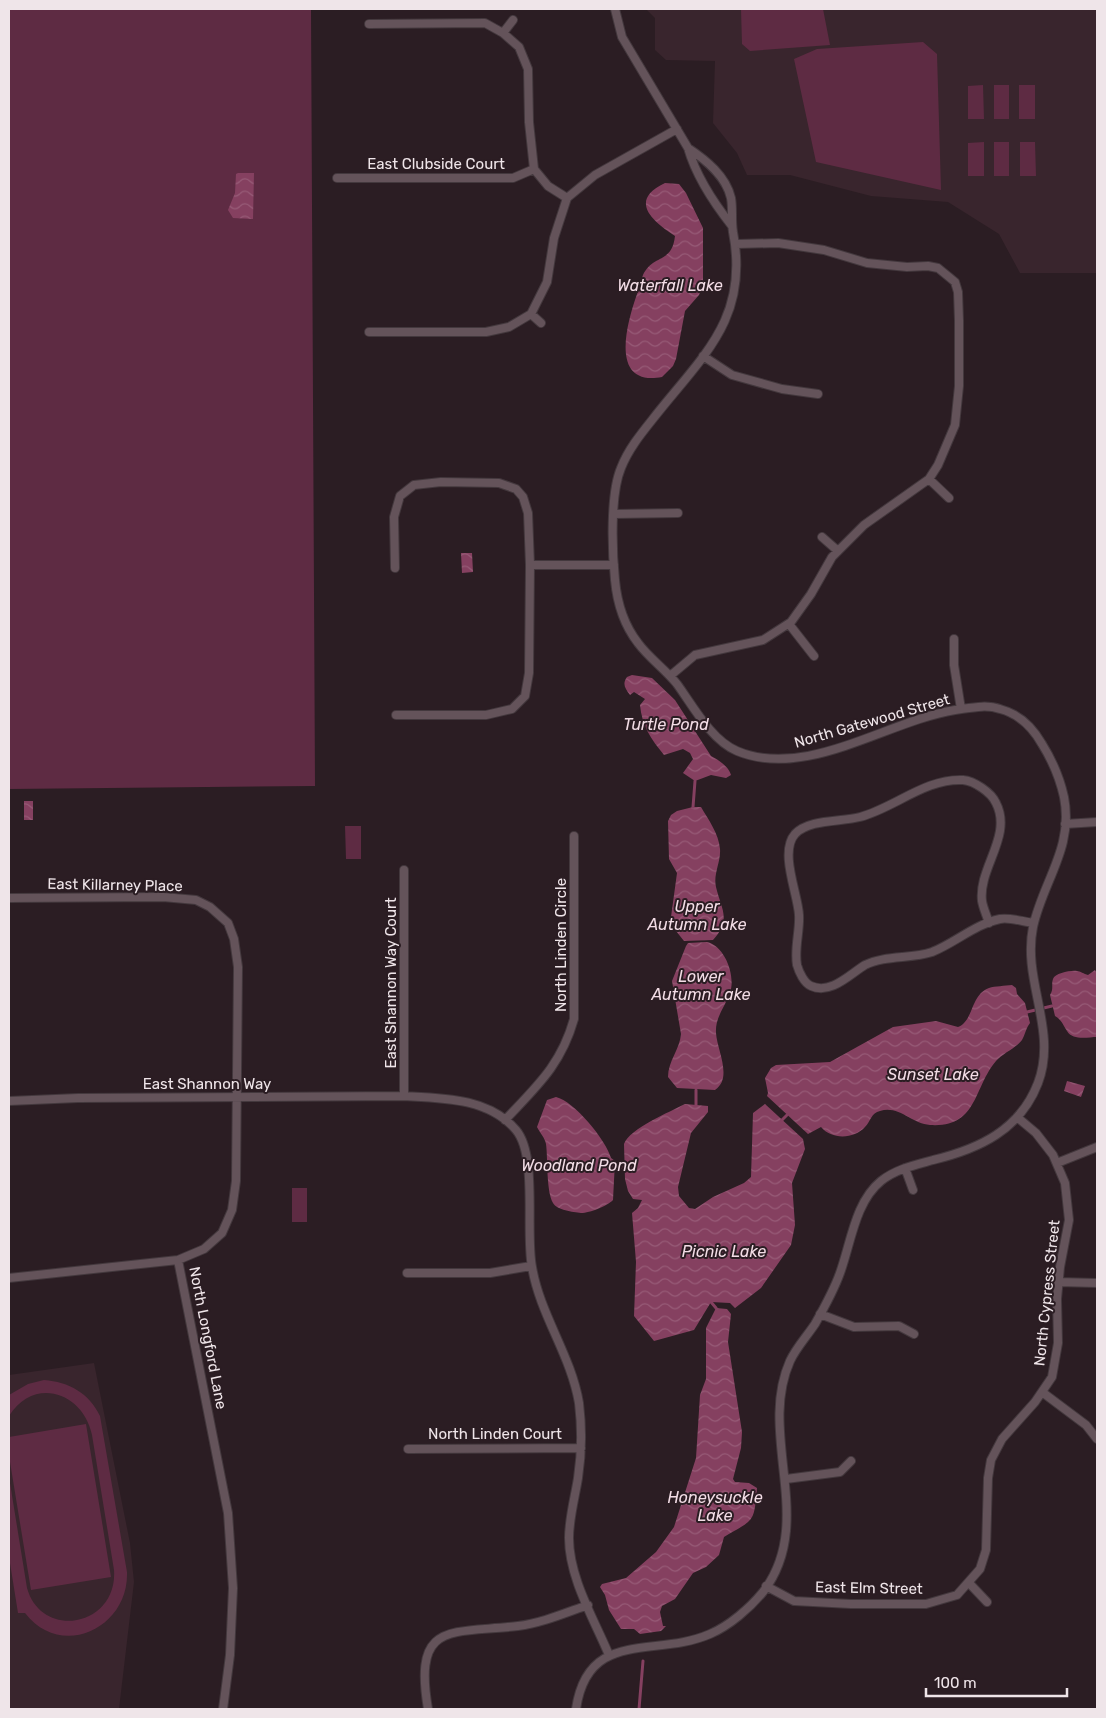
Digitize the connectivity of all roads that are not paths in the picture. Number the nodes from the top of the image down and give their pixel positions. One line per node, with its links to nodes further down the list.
1 (615, 9): 5 (street, North Gatewood Street)
2 (513, 20): 4 (street)
3 (369, 24): 4 (street)
4 (503, 33): 7 (street)
5 (677, 129): 6 (street, North Gatewood Street); 9 (street)
6 (688, 148): 10 (street, North Gatewood Street); 10 (street, North Gatewood Street)
7 (534, 169): 8 (street, East Clubside Court); 9 (street)
8 (337, 178)
9 (567, 198): 12 (street)
10 (732, 226): 11 (street, North Gatewood Street)
11 (736, 244): 15 (street, North Gatewood Street); 17 (street)
12 (531, 314): 13 (street); 14 (street)
13 (541, 323)
14 (369, 332)
15 (703, 356): 16 (street); 20 (street, North Gatewood Street)
16 (818, 394)
17 (929, 479): 18 (street); 22 (street)
18 (949, 498)
19 (678, 513): 20 (street)
20 (614, 514): 24 (street, North Gatewood Street)
21 (822, 537): 22 (street)
22 (838, 551): 26 (street)
23 (530, 565): 24 (street); 25 (street); 31 (street)
24 (614, 565): 29 (street, North Gatewood Street)
25 (395, 568)
26 (789, 624): 28 (street); 29 (street)
27 (954, 639): 30 (street)
28 (814, 656)
29 (670, 676): 30 (street, North Gatewood Street)
30 (961, 709): 33 (street, North Gatewood Street)
31 (396, 715)
32 (1097, 822): 33 (street)
33 (1065, 824): 39 (street, North Gatewood Street)
34 (574, 836): 44 (street, North Linden Circle)
35 (404, 870): 40 (street, East Shannon Way Court)
36 (9, 898): 37 (street, East Killarney Place)
37 (218, 913): 41 (street, North Longford Lane)
38 (989, 923): 38 (street); 39 (street)
39 (1034, 923): 43 (street, North Gatewood Street)
40 (404, 1096): 41 (street, East Shannon Way); 44 (street, East Shannon Way)
41 (237, 1098): 42 (street, East Shannon Way); 49 (street, North Longford Lane)
42 (9, 1101)
43 (1017, 1118): 46 (street, North Cypress Street); 47 (street, North Gatewood Street)
44 (505, 1120): 50 (street)
45 (1097, 1147): 46 (street)
46 (1057, 1163): 53 (street, North Cypress Street)
47 (906, 1168): 48 (street); 55 (street, North Gatewood Street)
48 (913, 1190)
49 (178, 1260): 52 (street); 68 (street, North Longford Lane)
50 (531, 1266): 51 (street); 60 (street)
51 (407, 1273)
52 (9, 1278)
53 (1058, 1282): 54 (street); 57 (street, North Cypress Street)
54 (1097, 1283)
55 (820, 1314): 56 (street); 62 (street, North Gatewood Street)
56 (914, 1334)
57 (1042, 1392): 58 (street); 63 (street, North Cypress Street)
58 (1097, 1438)
59 (408, 1448): 60 (street, North Linden Court)
60 (581, 1448): 66 (street)
61 (851, 1461): 62 (street)
62 (786, 1479): 64 (street, North Gatewood Street)
63 (969, 1583): 64 (street, East Elm Street); 65 (street)
64 (766, 1586): 67 (street, North Gatewood Street)
65 (988, 1602)
66 (588, 1604): 67 (street); 69 (street)
67 (609, 1656): 70 (street, North Gatewood Street)
68 (223, 1709)
69 (428, 1709)
70 (576, 1709)

